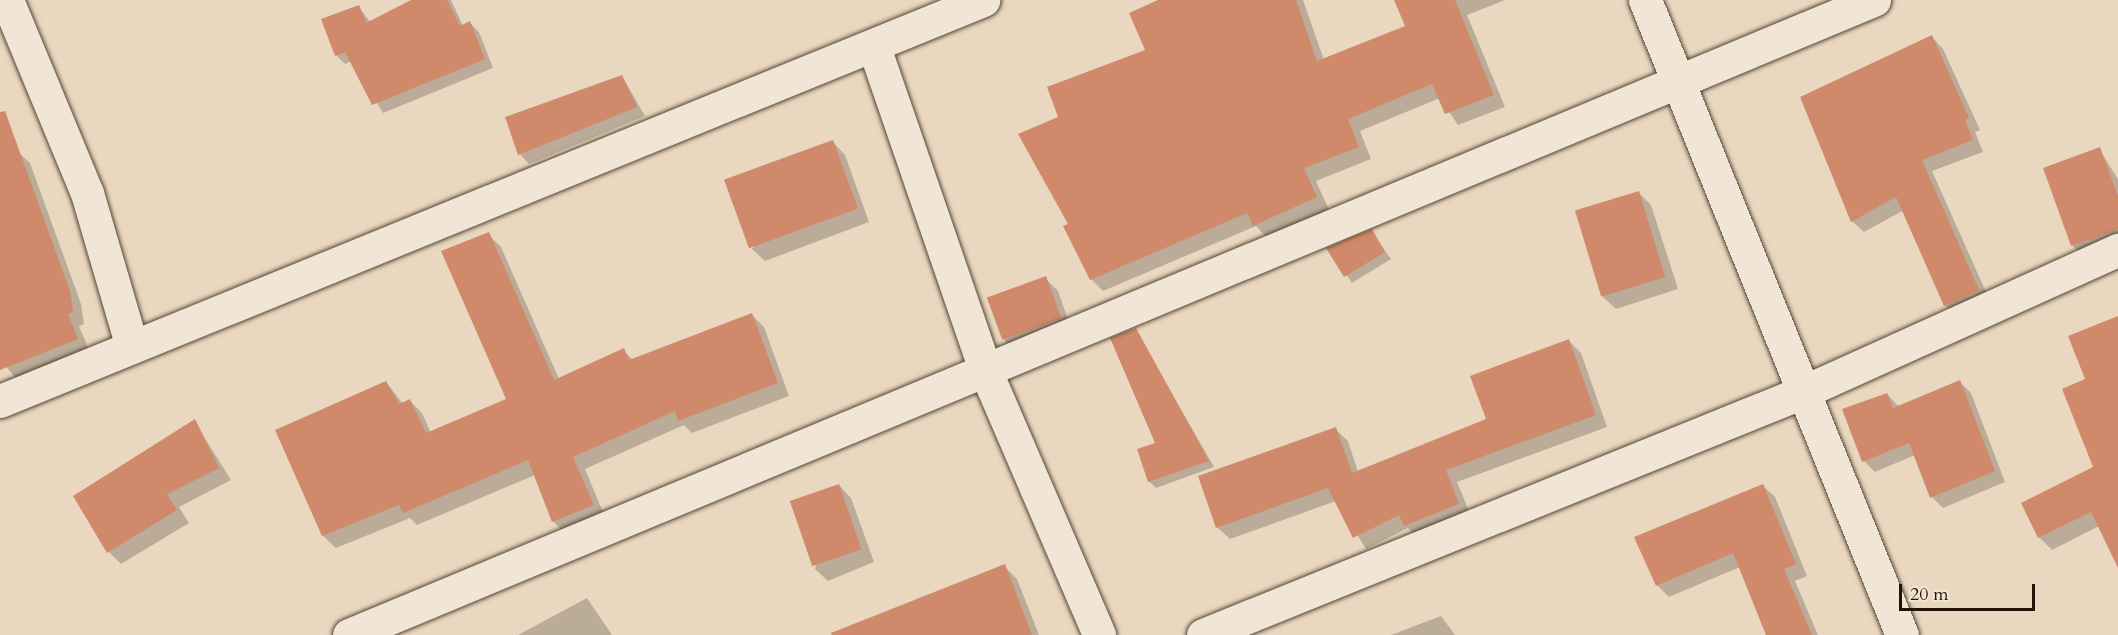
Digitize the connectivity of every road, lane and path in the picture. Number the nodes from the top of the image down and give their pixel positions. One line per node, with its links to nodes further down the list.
1 (983, 0): 5 (street)
2 (1645, 0): 6 (street)
3 (1874, 0): 6 (street)
4 (8, 16): 8 (street)
5 (874, 46): 8 (street); 9 (street)
6 (1680, 81): 9 (street); 10 (street)
7 (2118, 250): 10 (street)
8 (132, 347): 11 (street)
9 (986, 372): 12 (street); 13 (street)
10 (1803, 392): 14 (street); 15 (street)
11 (0, 401)
12 (349, 635)
13 (1099, 635)
14 (1203, 635)
15 (1902, 635)

